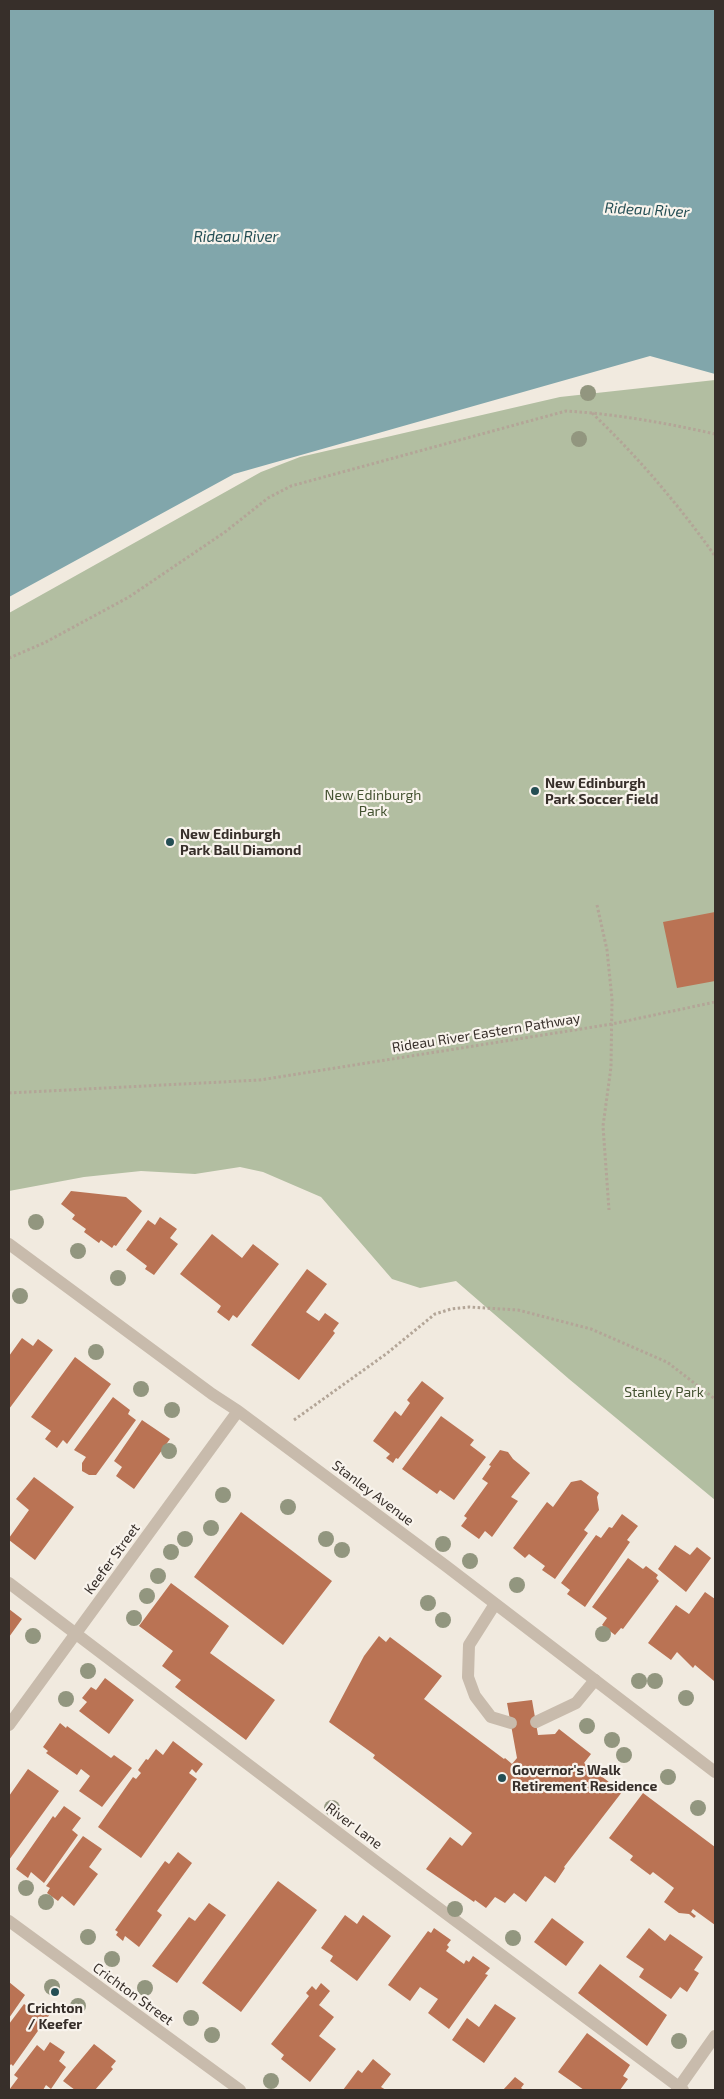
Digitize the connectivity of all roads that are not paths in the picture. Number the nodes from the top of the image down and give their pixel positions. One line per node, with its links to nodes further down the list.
1 (9, 1244): 2 (street, Stanley Avenue)
2 (238, 1411): 4 (street, Stanley Avenue); 5 (street, Keefer Street)
3 (9, 1583): 5 (street, River Lane)
4 (495, 1604): 6 (street, Stanley Avenue); 8 (street)
5 (76, 1634): 9 (street, Keefer Street); 13 (street, River Lane)
6 (595, 1680): 7 (street); 10 (street, Stanley Avenue)
7 (536, 1722)
8 (511, 1723)
9 (9, 1725)
10 (715, 1772)
11 (9, 1921): 14 (street, Crichton Street)
12 (715, 2036): 13 (street)
13 (680, 2089)
14 (240, 2090)

